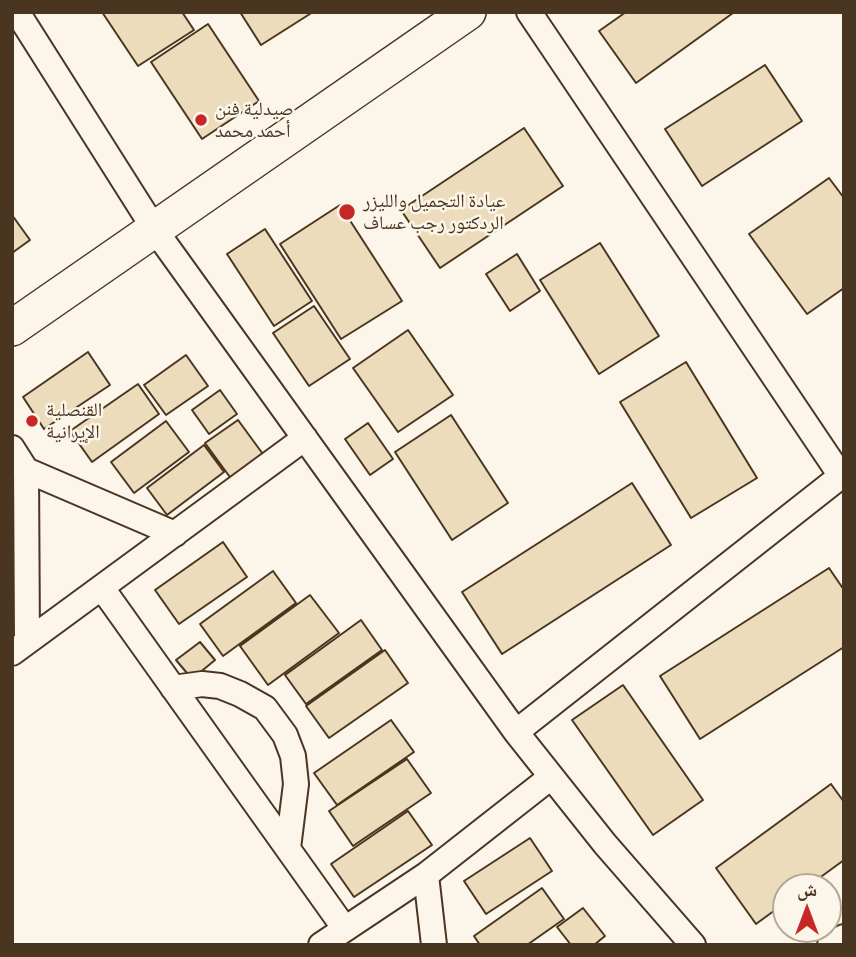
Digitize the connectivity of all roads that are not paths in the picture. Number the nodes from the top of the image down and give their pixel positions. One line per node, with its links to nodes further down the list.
1 (17, 12): 4 (street)
2 (468, 12): 4 (street)
3 (529, 12): 13 (street)
4 (155, 230): 5 (street); 6 (street)
5 (12, 328)
6 (305, 438): 9 (street); 13 (street)
7 (12, 448): 8 (street)
8 (26, 470): 9 (street); 11 (street)
9 (175, 534): 10 (street)
10 (102, 588): 11 (street); 12 (street)
11 (20, 648)
12 (173, 688): 15 (street); 15 (street)
13 (516, 732): 14 (street)
14 (551, 777): 16 (street); 21 (street)
15 (288, 848): 17 (street)
16 (426, 875): 17 (street); 20 (street)
17 (345, 929): 19 (street)
18 (844, 936): 22 (street)
19 (321, 945)
20 (434, 945)
21 (693, 945)
22 (830, 945)

